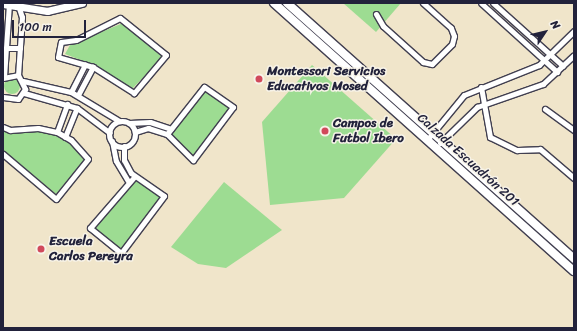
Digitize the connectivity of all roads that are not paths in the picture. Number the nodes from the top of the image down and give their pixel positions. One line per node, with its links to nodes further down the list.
1 (48, 3): 10 (street)
2 (82, 3): 10 (street)
3 (274, 3): 47 (main road, Calzada Escuadrón 201)
4 (287, 3): 41 (main road, Calzada Escuadrón 201)
5 (423, 3): 11 (street)
6 (481, 3): 17 (street)
7 (493, 3): 15 (street)
8 (7, 4): 9 (street); 13 (street)
9 (18, 5): 10 (street); 14 (street)
10 (48, 11)
11 (376, 14)
12 (574, 31): 15 (street)
13 (6, 48): 14 (street); 23 (street)
14 (20, 48): 22 (street)
15 (550, 55): 17 (street); 19 (street)
16 (574, 55): 19 (street)
17 (545, 61): 21 (street); 25 (street)
18 (85, 64): 20 (street); 20 (street); 26 (street)
19 (563, 66): 21 (street)
20 (93, 67): 28 (street)
21 (558, 72): 31 (street)
22 (18, 75): 23 (street); 24 (street)
23 (3, 77)
24 (23, 81): 26 (street); 27 (street)
25 (481, 87): 31 (street); 41 (street)
26 (71, 92): 28 (street)
27 (24, 93): 29 (street); 30 (street)
28 (78, 95): 34 (street)
29 (3, 97)
30 (67, 104): 32 (street); 42 (street)
31 (485, 104): 49 (street); 56 (street)
32 (77, 108): 44 (street); 46 (street)
33 (545, 109): 38 (street)
34 (119, 121): 36 (street); 44 (street)
35 (150, 122): 36 (street); 39 (street); 40 (street)
36 (129, 123): 43 (street)
37 (3, 127): 42 (street)
38 (573, 127)
39 (148, 128): 43 (street); 45 (street)
40 (171, 129): 45 (street); 45 (street)
41 (432, 131): 47 (street); 49 (main road, Calzada Escuadrón 201)
42 (57, 132): 46 (street)
43 (135, 132): 50 (street)
44 (110, 133): 48 (street)
45 (167, 134)
46 (65, 137): 52 (street)
47 (427, 140): 51 (main road, Calzada Escuadrón 201)
48 (112, 141): 50 (street); 54 (street)
49 (442, 141): 51 (street); 58 (main road, Calzada Escuadrón 201)
50 (124, 146): 53 (street)
51 (436, 148): 59 (main road, Calzada Escuadrón 201)
52 (3, 154)
53 (124, 160): 54 (street); 55 (street)
54 (116, 161): 57 (street)
55 (134, 177): 57 (street); 57 (street)
56 (574, 178)
57 (128, 181)
58 (574, 259)
59 (574, 271)

